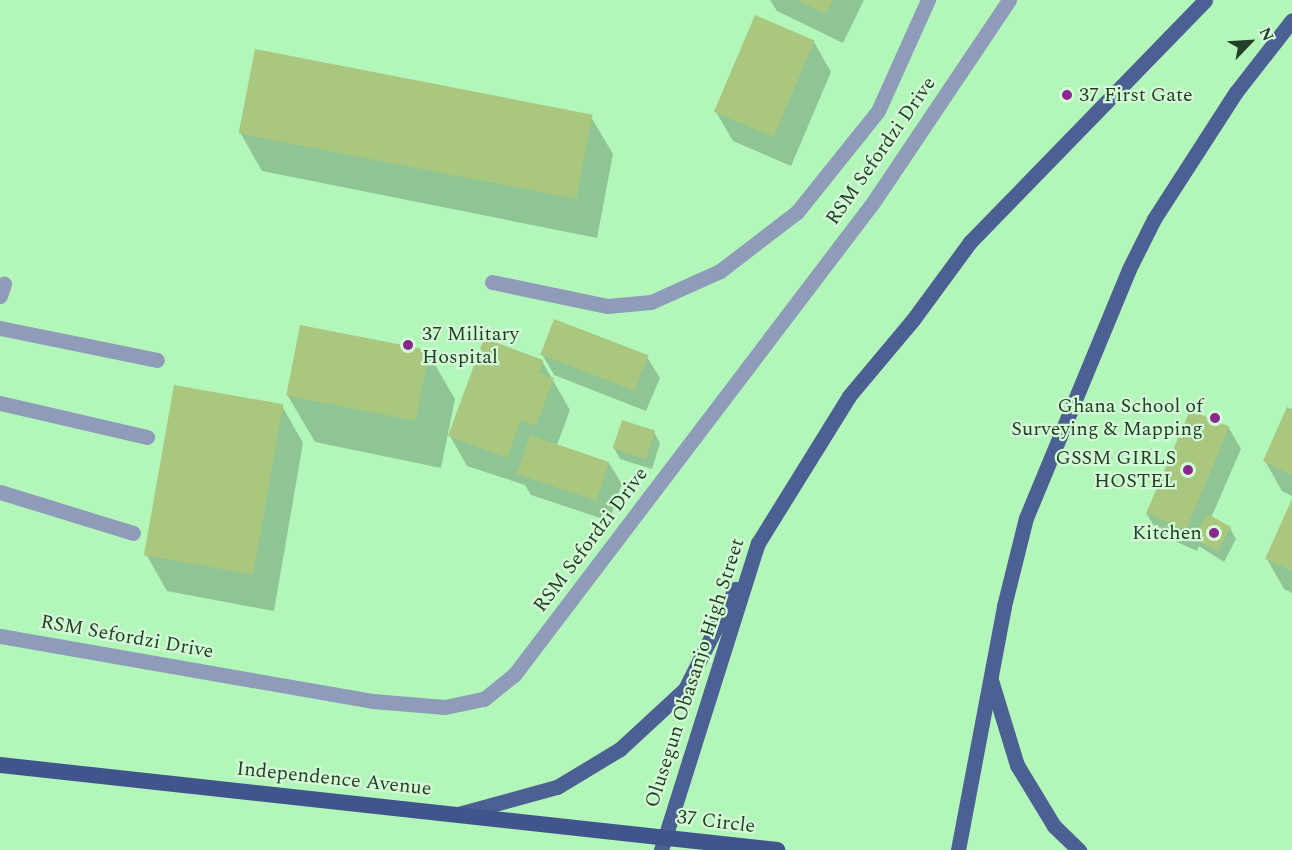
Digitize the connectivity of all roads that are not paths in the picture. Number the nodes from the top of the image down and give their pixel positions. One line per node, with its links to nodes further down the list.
1 (928, 0): 5 (lane)
2 (1009, 0): 13 (lane, RSM Sefordzi Drive)
3 (1205, 0): 12 (main road, Olusegun Obasanjo High Street)
4 (1292, 20): 14 (main road)
5 (492, 282)
6 (0, 328): 7 (lane)
7 (157, 360)
8 (0, 403): 9 (lane)
9 (147, 437)
10 (0, 492): 11 (lane)
11 (133, 533)
12 (758, 543): 16 (main road); 17 (main road, Olusegun Obasanjo High Street)
13 (0, 636)
14 (990, 677): 19 (main road); 20 (main road)
15 (0, 765): 16 (highway, Independence Avenue)
16 (458, 814): 17 (highway, Independence Avenue)
17 (662, 844): 18 (highway, 37 Circle)
18 (777, 850)
19 (958, 850)
20 (1079, 850)

